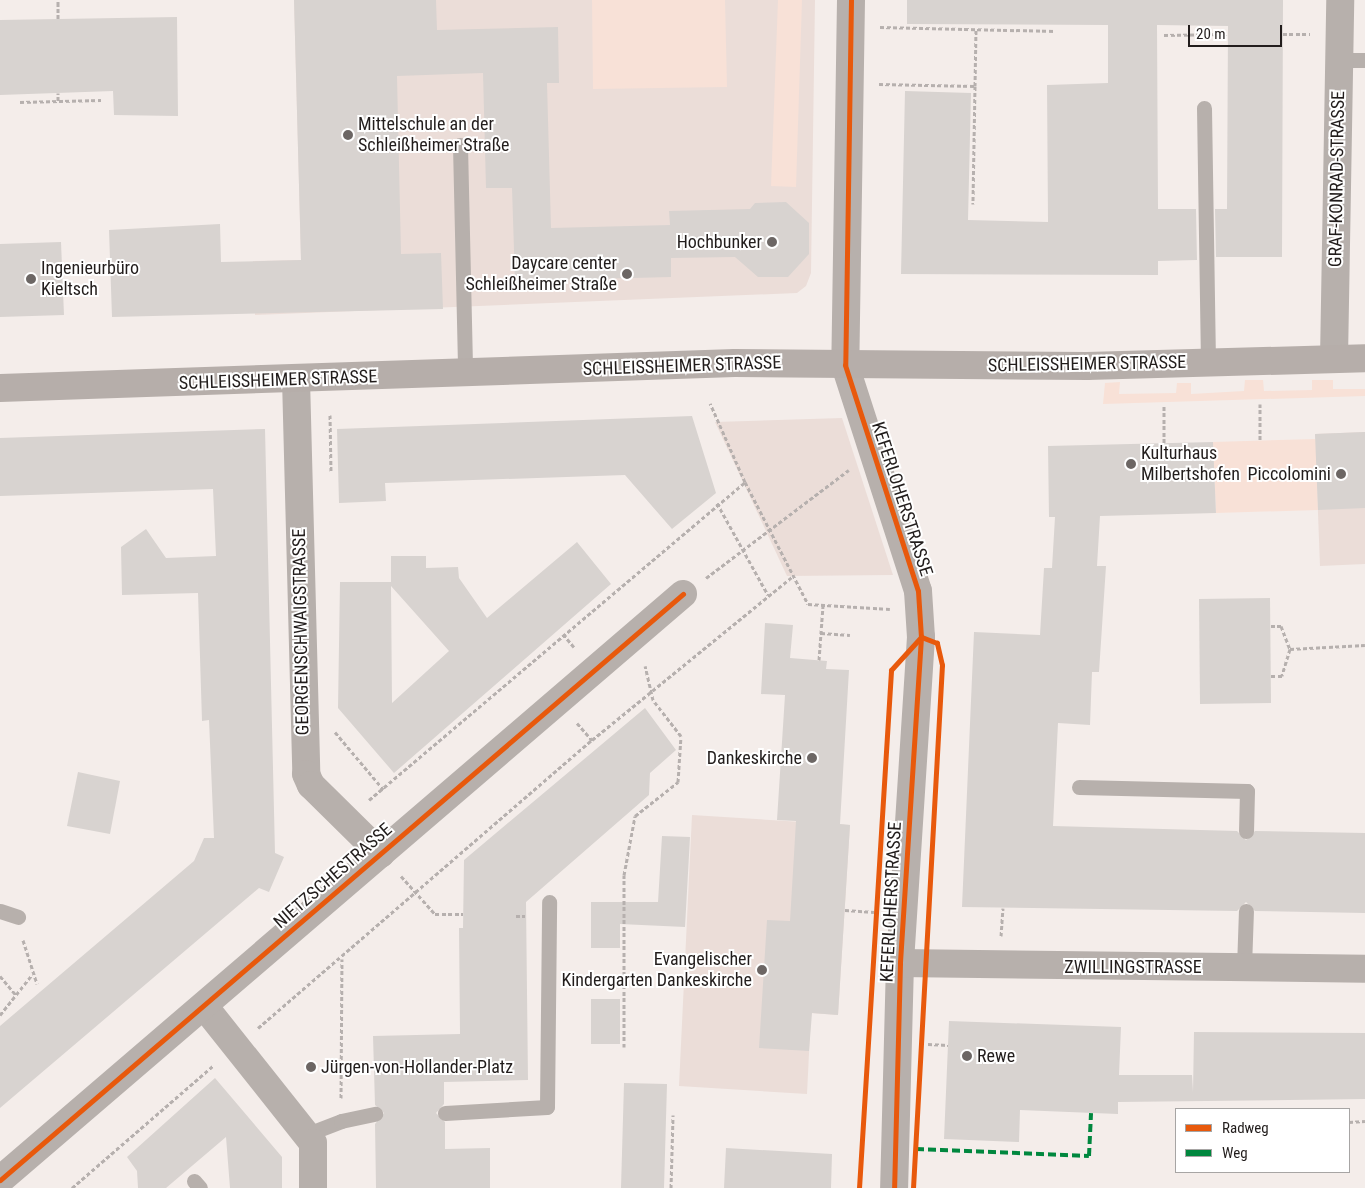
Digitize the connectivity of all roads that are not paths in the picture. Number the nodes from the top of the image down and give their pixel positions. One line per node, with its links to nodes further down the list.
1 (851, 0): 9 (street, KEFERLOHERSTRASSE)
2 (1340, 0): 3 (street, GRAF-KONRAD-STRASSE)
3 (1352, 60): 7 (street, GRAF-KONRAD-STRASSE)
4 (1204, 108): 8 (lane)
5 (460, 145): 10 (lane)
6 (1365, 358): 7 (main road, SCHLEISSHEIMER STRASSE)
7 (1334, 359): 8 (main road, SCHLEISSHEIMER STRASSE)
8 (1208, 362): 9 (main road, SCHLEISSHEIMER STRASSE)
9 (845, 366): 10 (main road, SCHLEISSHEIMER STRASSE); 21 (street, KEFERLOHERSTRASSE)
10 (464, 374): 11 (main road, SCHLEISSHEIMER STRASSE)
11 (296, 379): 12 (main road, SCHLEISSHEIMER STRASSE); 16 (street, GEORGENSCHWAIGSTRASSE)
12 (0, 388)
13 (683, 594): 16 (street, NIETZSCHESTRASSE)
14 (1078, 787): 15 (lane)
15 (1246, 832)
16 (381, 854): 24 (street, NIETZSCHESTRASSE)
17 (548, 902): 25 (lane)
18 (0, 911): 20 (lane)
19 (1246, 911): 22 (lane)
20 (18, 917)
21 (900, 963): 22 (street, ZWILLINGSTRASSE); 30 (street, KEFERLOHERSTRASSE)
22 (1244, 967): 23 (street, ZWILLINGSTRASSE)
23 (1365, 969)
24 (204, 1006): 27 (street); 28 (street, NIETZSCHESTRASSE)
25 (445, 1113)
26 (375, 1114): 27 (lane)
27 (306, 1135): 29 (street)
28 (0, 1180)
29 (313, 1188)
30 (894, 1188)

